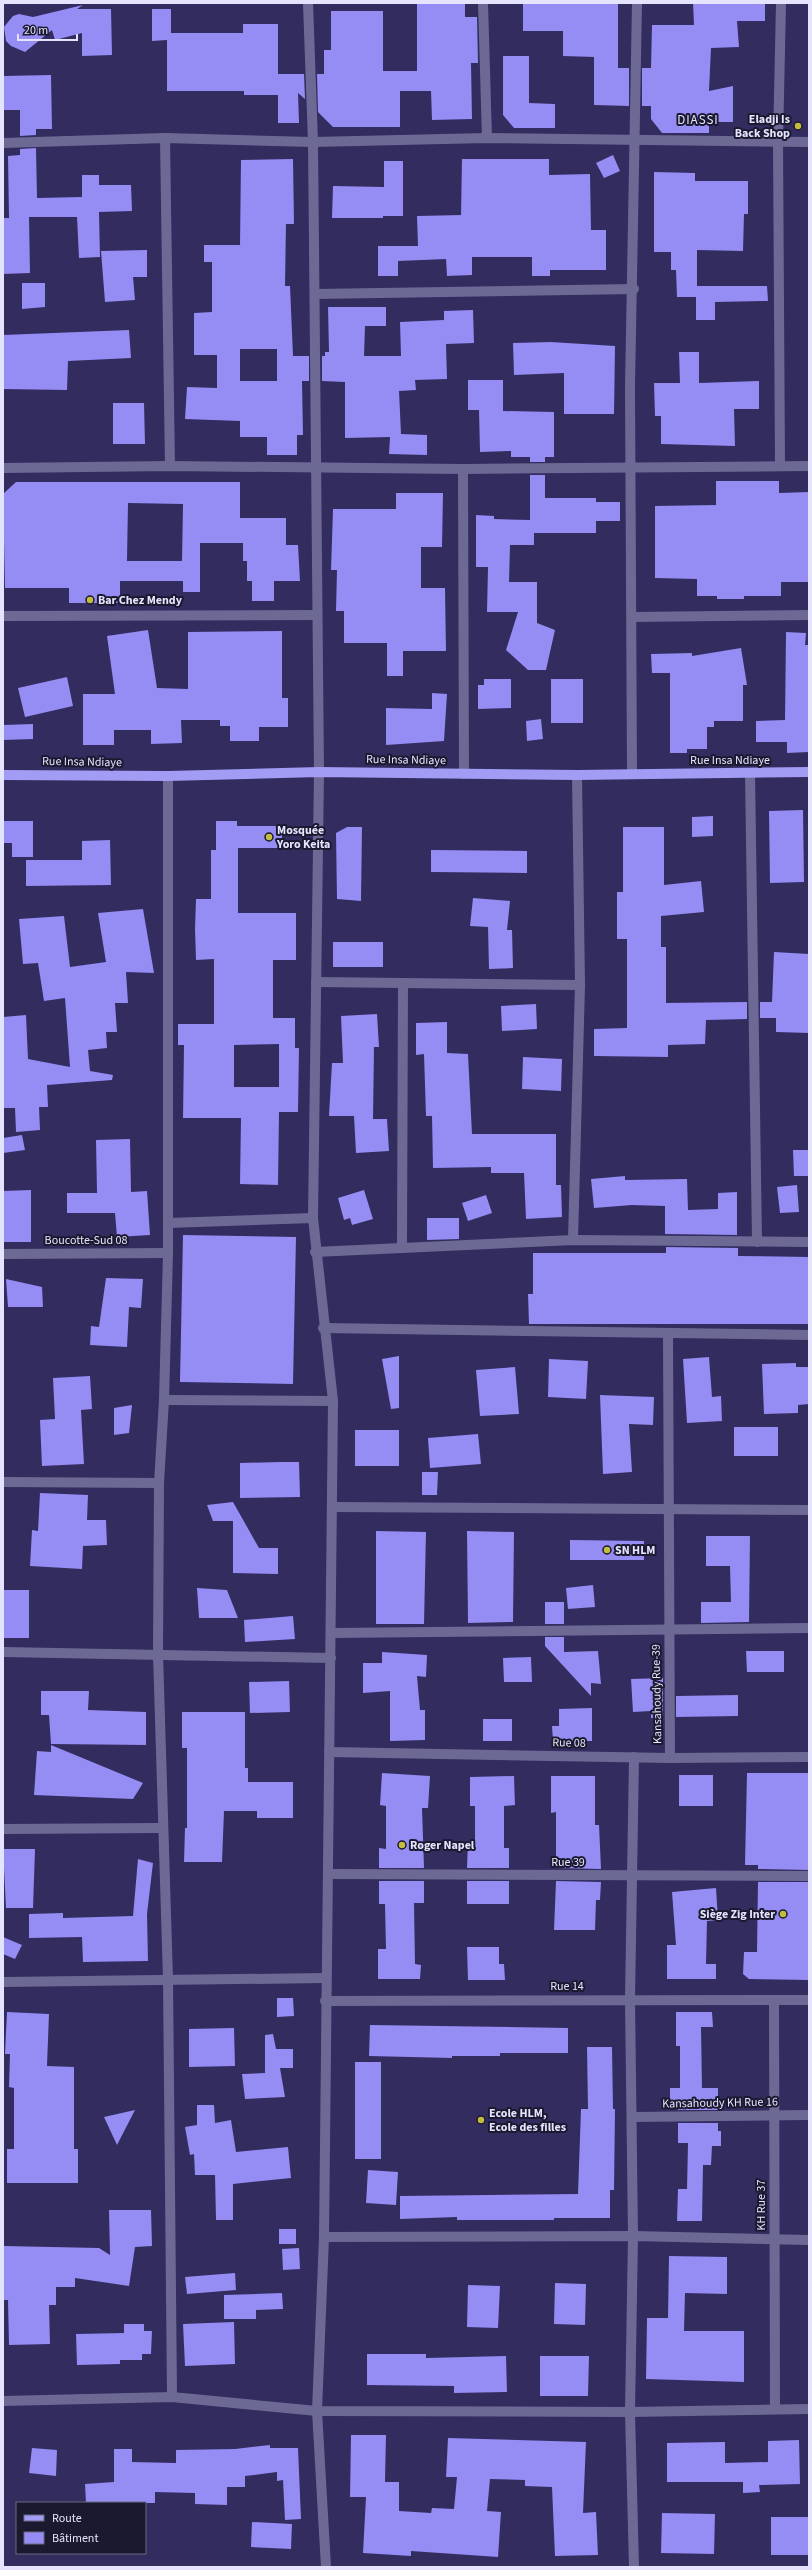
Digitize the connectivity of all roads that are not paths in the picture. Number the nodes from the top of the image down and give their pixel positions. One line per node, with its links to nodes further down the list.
1 (308, 3): 7 (street)
2 (483, 3): 6 (street)
3 (637, 3): 8 (street)
4 (780, 3): 9 (street)
5 (165, 138): 7 (street); 11 (street); 14 (street)
6 (487, 138): 7 (street); 8 (street)
7 (313, 142): 13 (street)
8 (636, 142): 9 (street); 12 (street)
9 (778, 142): 10 (street); 15 (street)
10 (809, 142)
11 (3, 143)
12 (634, 289): 13 (street); 18 (street)
13 (315, 294): 19 (street)
14 (170, 466): 17 (street); 19 (street)
15 (780, 466): 16 (street); 18 (street)
16 (809, 466)
17 (3, 468)
18 (630, 468): 20 (street); 24 (street)
19 (316, 469): 20 (street); 21 (street)
20 (463, 469): 28 (street)
21 (317, 615): 23 (street); 25 (street)
22 (809, 615): 24 (street)
23 (3, 616)
24 (632, 617): 30 (street)
25 (319, 772): 28 (main road, Rue Insa Ndiaye); 32 (main road, Rue Insa Ndiaye); 33 (street)
26 (809, 772): 27 (main road, Rue Insa Ndiaye)
27 (750, 773): 30 (main road, Rue Insa Ndiaye); 39 (street)
28 (464, 774): 29 (main road, Rue Insa Ndiaye)
29 (577, 774): 30 (main road, Rue Insa Ndiaye); 35 (street)
30 (632, 774)
31 (3, 775): 32 (main road, Rue Insa Ndiaye)
32 (168, 776): 37 (street)
33 (316, 982): 34 (street); 36 (street)
34 (403, 983): 35 (street); 41 (street)
35 (580, 985): 38 (street)
36 (313, 1218): 37 (street); 42 (street)
37 (168, 1223): 43 (street)
38 (572, 1240): 39 (street); 41 (street)
39 (757, 1242): 40 (street)
40 (809, 1242)
41 (402, 1247): 42 (street)
42 (315, 1252): 45 (street)
43 (168, 1253): 44 (street, Boucotte-Sud 08); 48 (street)
44 (3, 1254)
45 (323, 1328): 46 (street); 49 (street)
46 (668, 1334): 47 (street); 53 (street, Kansahoudy Rue-39)
47 (809, 1336)
48 (164, 1400): 49 (street); 51 (street)
49 (333, 1401): 52 (street)
50 (3, 1482): 51 (street)
51 (159, 1483): 59 (street)
52 (332, 1508): 53 (street); 57 (street)
53 (669, 1508): 54 (street); 56 (street, Kansahoudy Rue-39)
54 (809, 1510)
55 (809, 1628): 56 (street)
56 (669, 1630): 57 (street); 64 (street, Kansahoudy Rue-39)
57 (332, 1633): 60 (street)
58 (3, 1652): 59 (street)
59 (158, 1654): 60 (street); 65 (street)
60 (331, 1658): 61 (street)
61 (329, 1752): 62 (street, Rue 08); 67 (street)
62 (634, 1757): 64 (street, Rue 08); 68 (street)
63 (809, 1757): 64 (street, Rue 08)
64 (670, 1758)
65 (162, 1828): 66 (street); 71 (street)
66 (3, 1829)
67 (328, 1874): 68 (street, Rue 39); 70 (street)
68 (631, 1876): 69 (street, Rue 39); 73 (street)
69 (809, 1876)
70 (325, 1978): 71 (street); 76 (street)
71 (168, 1979): 72 (street); 84 (street)
72 (3, 1982)
73 (630, 1999): 74 (street, Rue 14); 76 (street, Rue 14); 79 (street)
74 (774, 2000): 75 (street, Rue 14); 77 (street, KH Rue 37)
75 (809, 2000)
76 (325, 2001): 81 (street)
77 (774, 2116): 78 (street, Kansahoudy KH Rue 16); 79 (street, Kansahoudy KH Rue 16); 82 (street, KH Rue 37)
78 (809, 2116)
79 (632, 2117): 80 (street)
80 (633, 2236): 81 (street); 82 (street); 89 (street)
81 (324, 2237): 88 (street)
82 (775, 2240): 83 (street); 86 (street, KH Rue 37)
83 (809, 2240)
84 (172, 2397): 85 (street); 88 (street)
85 (3, 2401)
86 (775, 2409): 87 (street); 89 (street)
87 (809, 2409)
88 (317, 2411): 89 (street); 90 (street)
89 (630, 2412): 91 (street)
90 (326, 2567)
91 (634, 2567)

